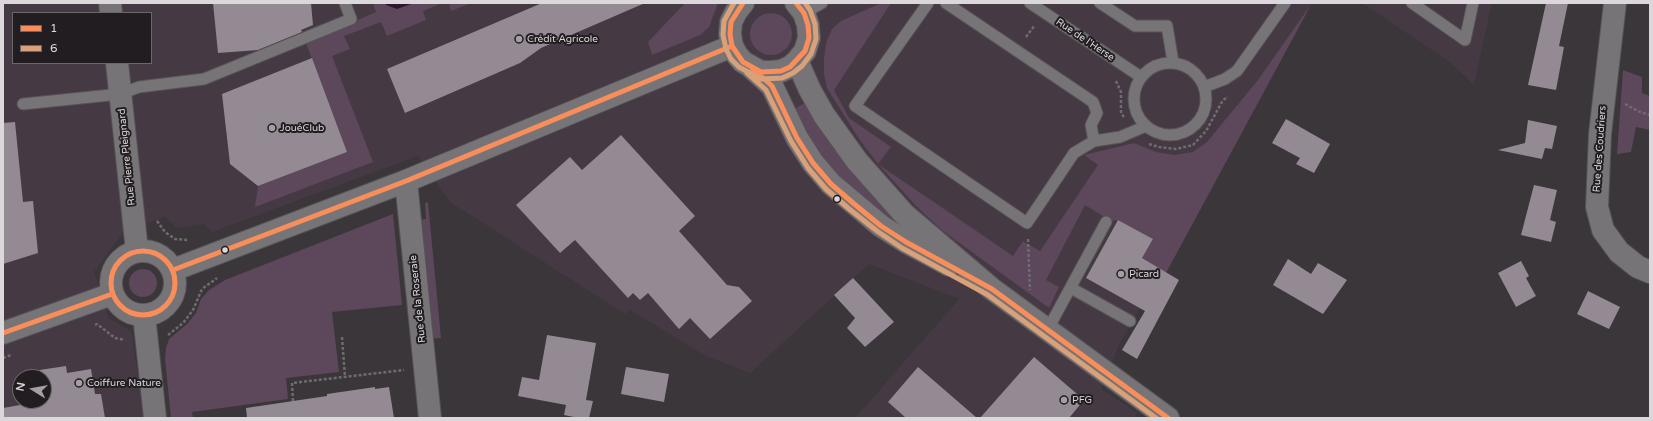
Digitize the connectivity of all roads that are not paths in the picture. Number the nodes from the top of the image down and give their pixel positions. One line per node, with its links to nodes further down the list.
1 (345, 3): 19 (lane)
2 (743, 3): 12 (street)
3 (928, 3): 22 (lane)
4 (946, 3): 22 (lane)
5 (1030, 3): 17 (lane, Rue de l'Herse)
6 (1100, 3): 14 (lane)
7 (1285, 3): 18 (lane)
8 (1412, 3): 9 (lane)
9 (1473, 3)
10 (1615, 3): 27 (street, Rue des Coudriers)
11 (807, 6): 13 (street)
12 (732, 46): 16 (street); 23 (street)
13 (798, 61): 16 (street); 29 (street)
14 (1173, 62): 17 (lane); 18 (lane)
15 (116, 64): 19 (street, Rue Pierre Pleignard)
16 (752, 68): 29 (street)
17 (1141, 77): 21 (lane)
18 (1204, 87): 21 (lane)
19 (120, 94): 20 (lane); 25 (street, Rue Pierre Pleignard)
20 (23, 104)
21 (1146, 126): 22 (lane)
22 (1094, 141)
23 (406, 181): 26 (street); 36 (street, Rue de la Roseraie)
24 (1106, 222): 28 (lane)
25 (137, 251): 26 (street); 30 (street)
26 (173, 270): 31 (street)
27 (1650, 272)
28 (1071, 288): 32 (lane); 33 (lane)
29 (992, 289): 33 (street)
30 (112, 294): 31 (street); 34 (street)
31 (144, 315): 35 (street)
32 (1130, 321)
33 (1048, 329): 37 (street)
34 (3, 333)
35 (155, 418)
36 (430, 418)
37 (1168, 418)

